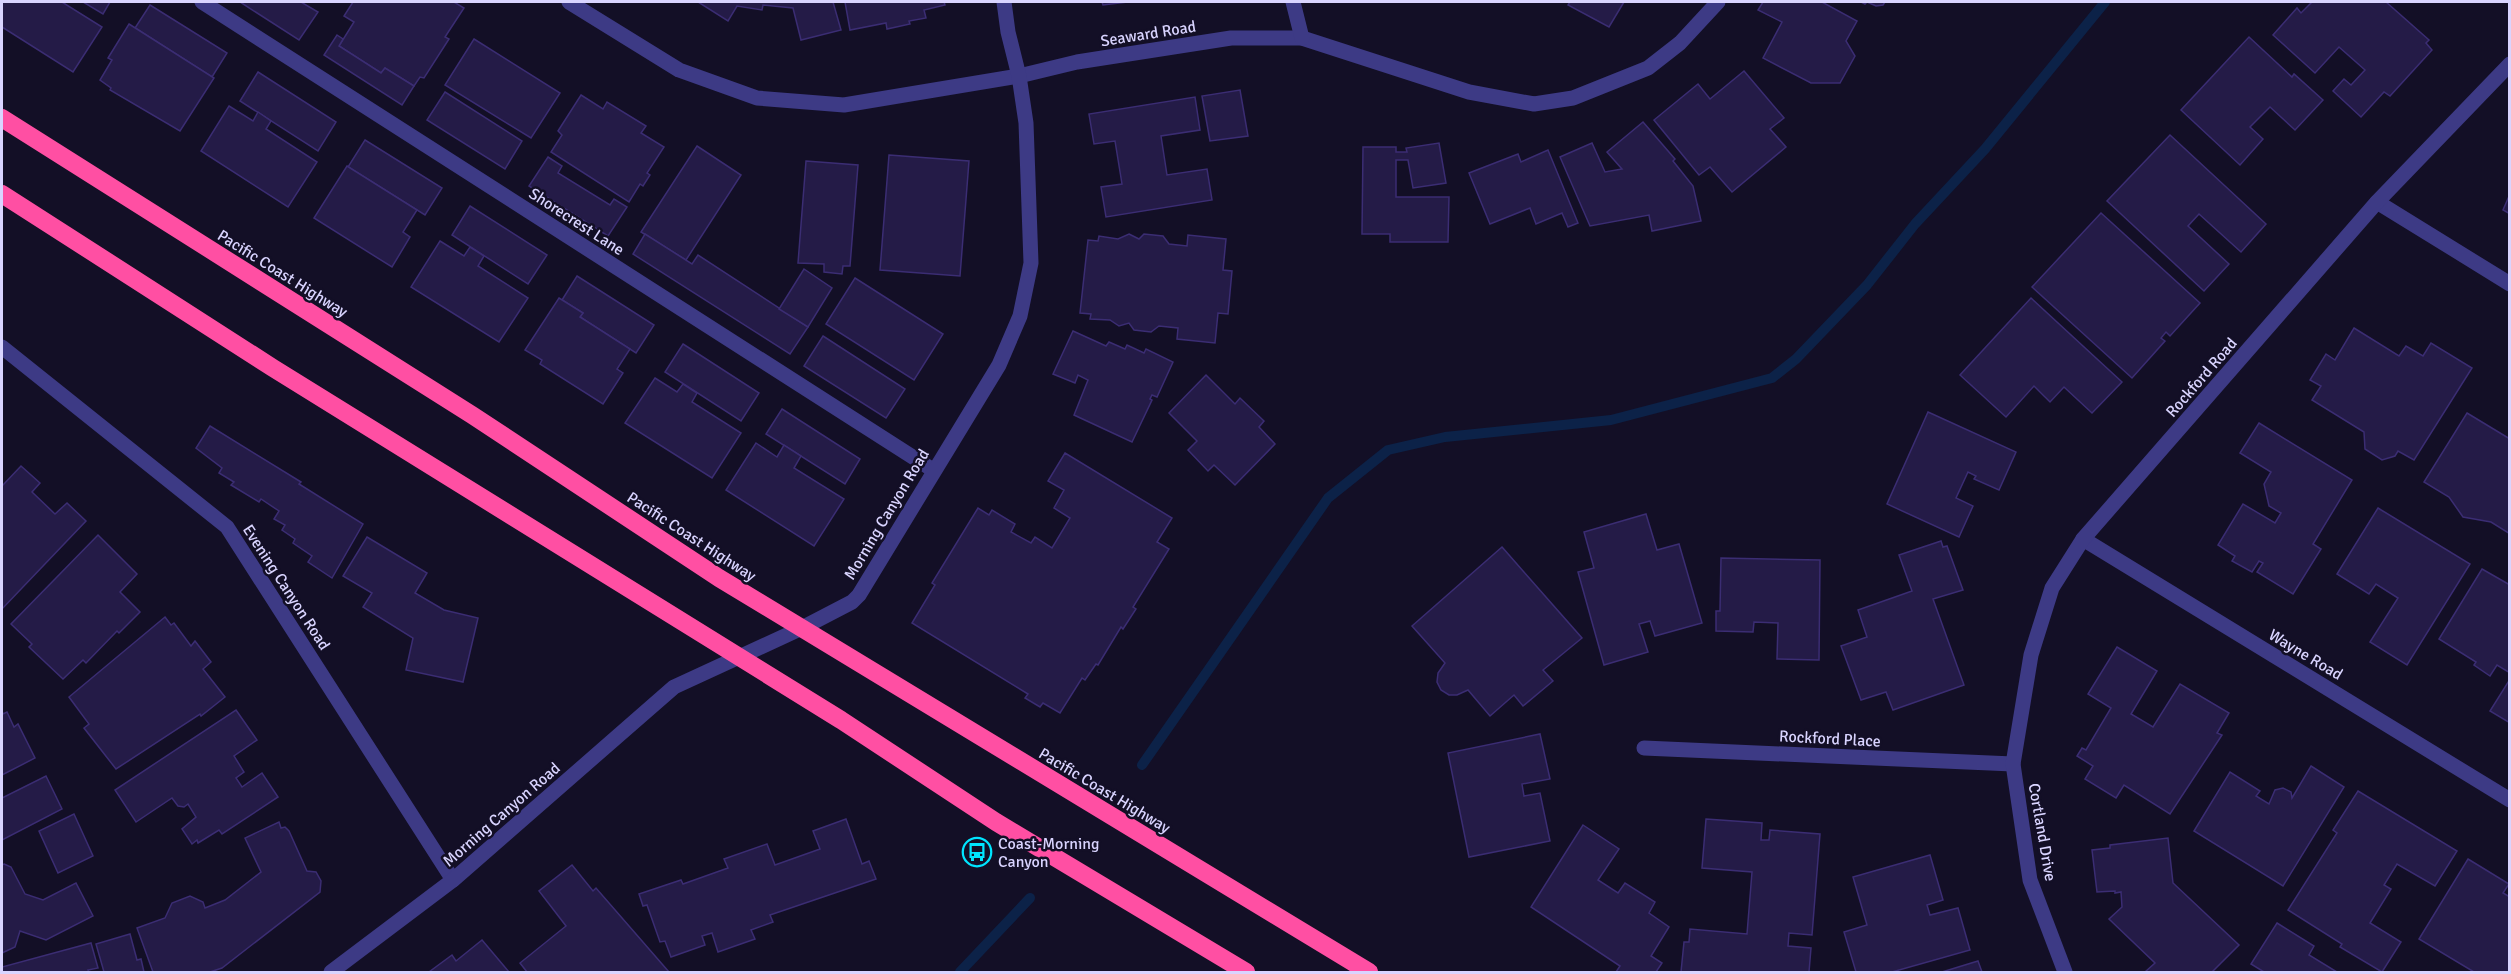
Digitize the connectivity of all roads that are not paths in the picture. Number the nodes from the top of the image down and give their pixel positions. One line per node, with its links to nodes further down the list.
1 (202, 2): 14 (street, Shorecrest Lane)
2 (569, 2): 8 (street, Seaward Road)
3 (1004, 2): 8 (street, Morning Canyon Road)
4 (1293, 2): 6 (street)
5 (1718, 2): 6 (street, Seaward Road)
6 (1302, 38): 8 (street, Seaward Road)
7 (2510, 64): 11 (street, Rockford Road)
8 (1019, 76): 14 (street, Morning Canyon Road)
9 (2, 118): 16 (highway, Pacific Coast Highway)
10 (2, 194): 17 (highway)
11 (2377, 202): 12 (street); 15 (street, Rockford Road)
12 (2510, 284)
13 (2, 347): 21 (street, Evening Canyon Road)
14 (933, 470): 16 (street, Morning Canyon Road)
15 (2084, 539): 19 (street, Rockford Road); 20 (street, Wayne Road)
16 (802, 628): 17 (street, Morning Canyon Road); 24 (highway, Pacific Coast Highway)
17 (740, 657): 21 (street, Morning Canyon Road); 23 (highway)
18 (1644, 748): 19 (street, Rockford Place)
19 (2013, 764): 25 (street, Cortland Drive)
20 (2510, 800)
21 (453, 880): 22 (street, Morning Canyon Road)
22 (331, 972)
23 (1246, 972)
24 (1369, 972)
25 (2065, 972)

